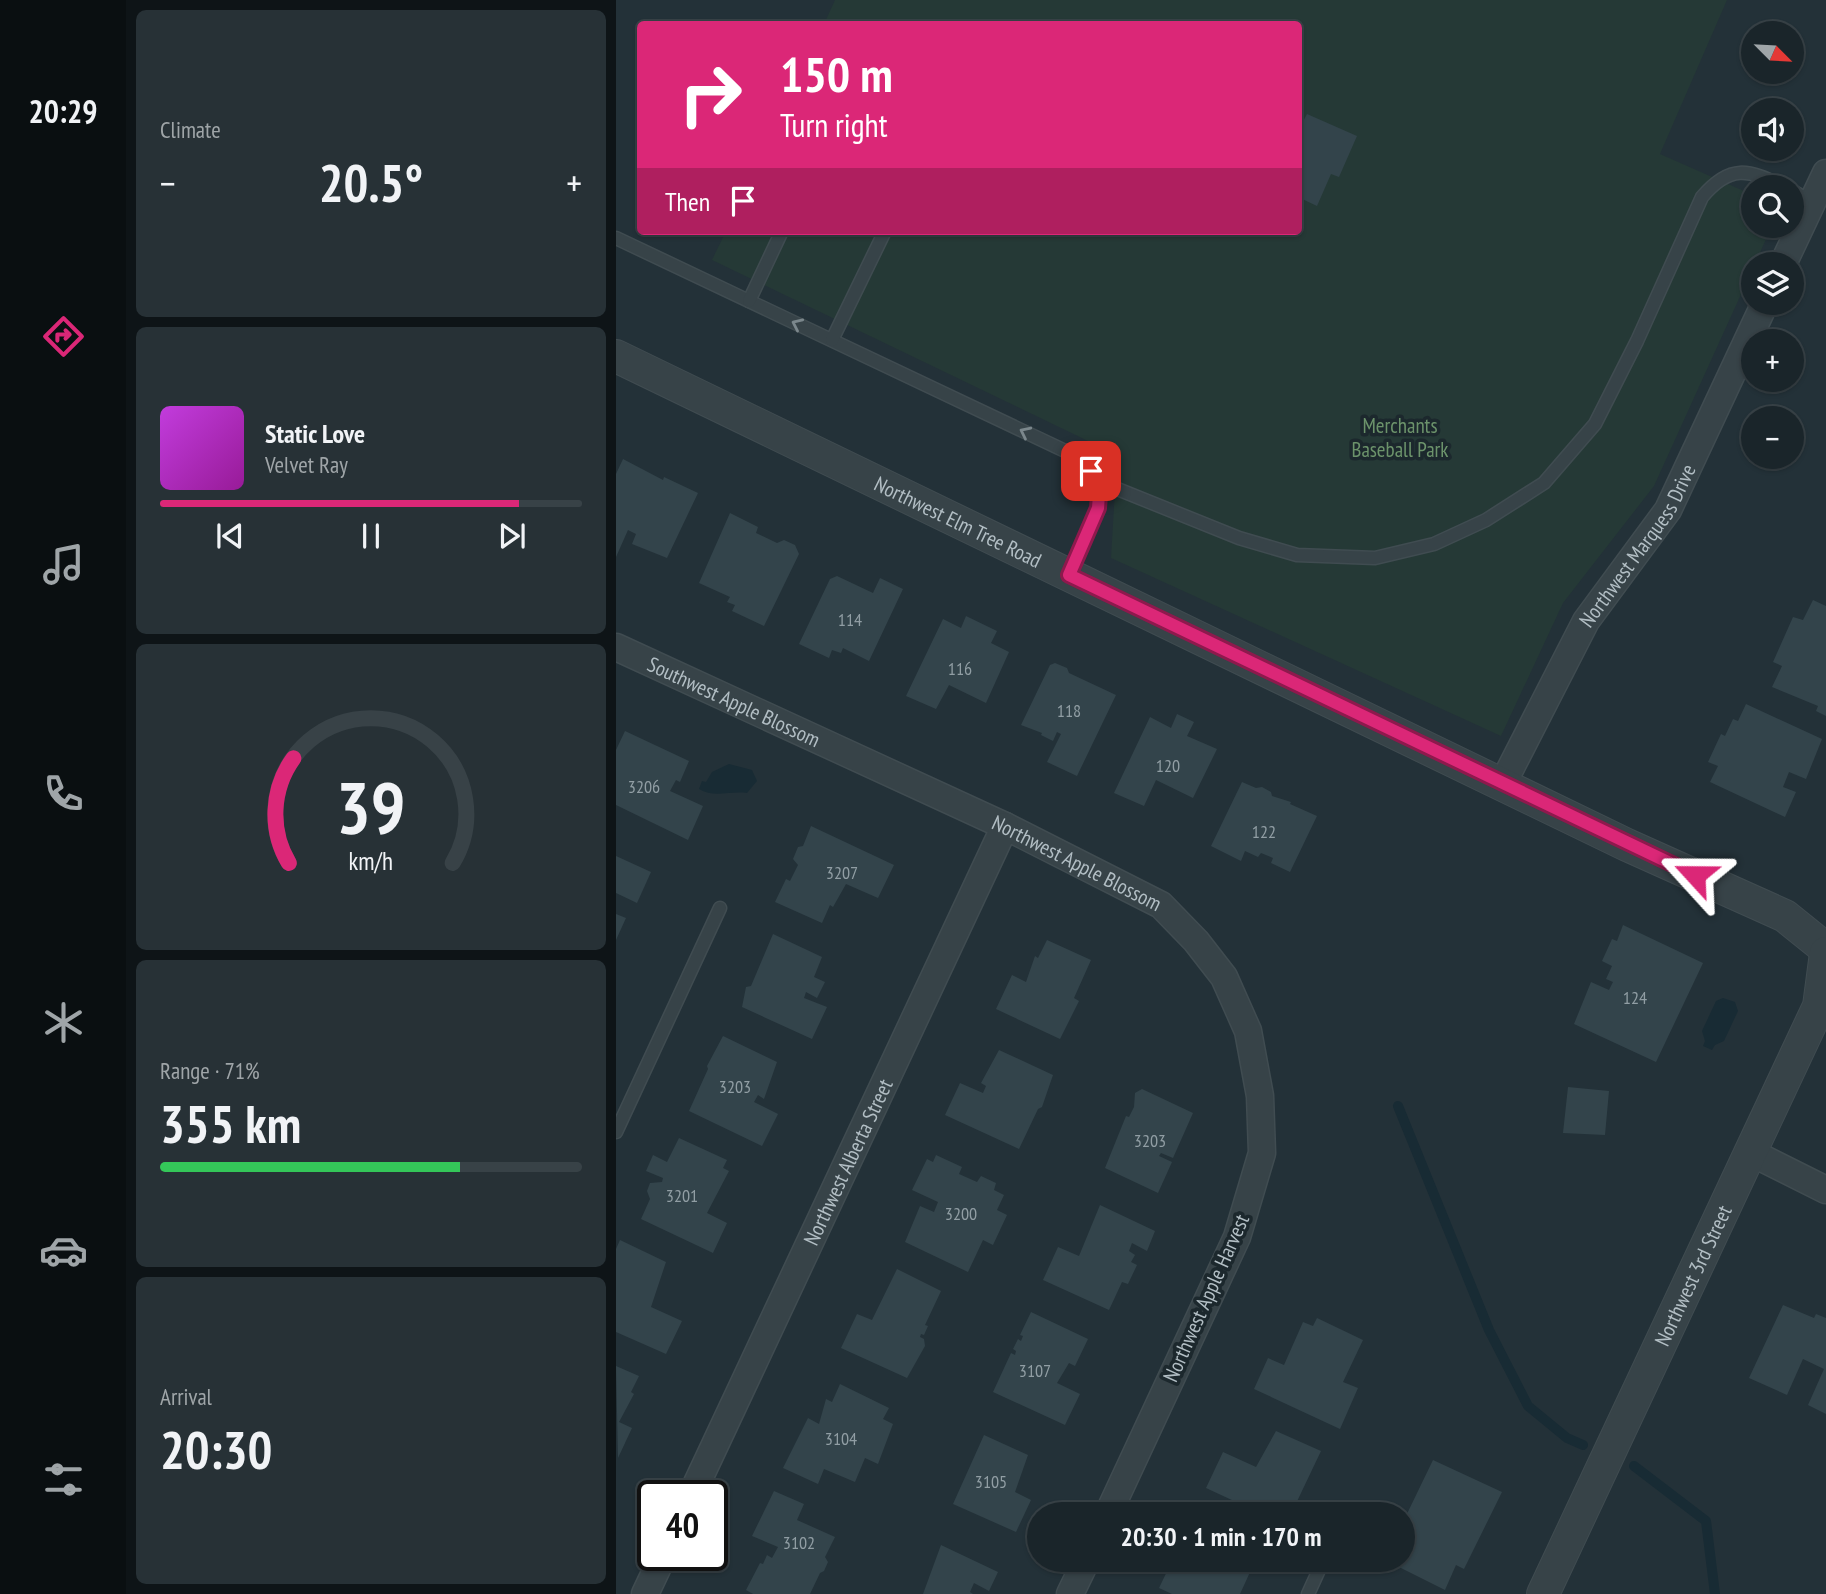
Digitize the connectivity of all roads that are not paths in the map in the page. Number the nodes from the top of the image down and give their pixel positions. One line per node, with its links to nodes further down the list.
1 (1826, 173): 3 (street)
2 (1752, 175): 11 (lane)
3 (1804, 195)
4 (780, 235): 7 (lane)
5 (883, 235): 9 (lane)
6 (616, 238): 7 (lane)
7 (749, 302): 9 (lane, one-way to 7)
8 (1759, 315): 15 (street, Northwest Marquess Drive)
9 (832, 340): 11 (lane, one-way to 9)
10 (616, 356): 12 (street, Northwest Elm Tree Road)
11 (1100, 482): 12 (lane)
12 (1069, 575): 15 (street, Northwest Elm Tree Road)
13 (616, 646): 14 (street, Southwest Apple Blossom)
14 (851, 755): 16 (street, Northwest Apple Blossom)
15 (1502, 785): 18 (street, Northwest Elm Tree Road)
16 (1005, 827): 19 (street, Northwest Apple Blossom); 23 (street, Northwest Alberta Street)
17 (720, 908): 20 (lane)
18 (1826, 951): 21 (street, Northwest 3rd Street)
19 (1248, 1031): 24 (street, Northwest Apple Harvest)
20 (616, 1132)
21 (1752, 1153): 22 (street); 31 (street, Northwest 3rd Street)
22 (1826, 1190)
23 (699, 1480)
24 (1114, 1502)
25 (656, 1571): 28 (street)
26 (1081, 1572): 29 (street)
27 (1318, 1572): 30 (lane)
28 (645, 1594)
29 (1070, 1594)
30 (1308, 1594)
31 (1543, 1594)

